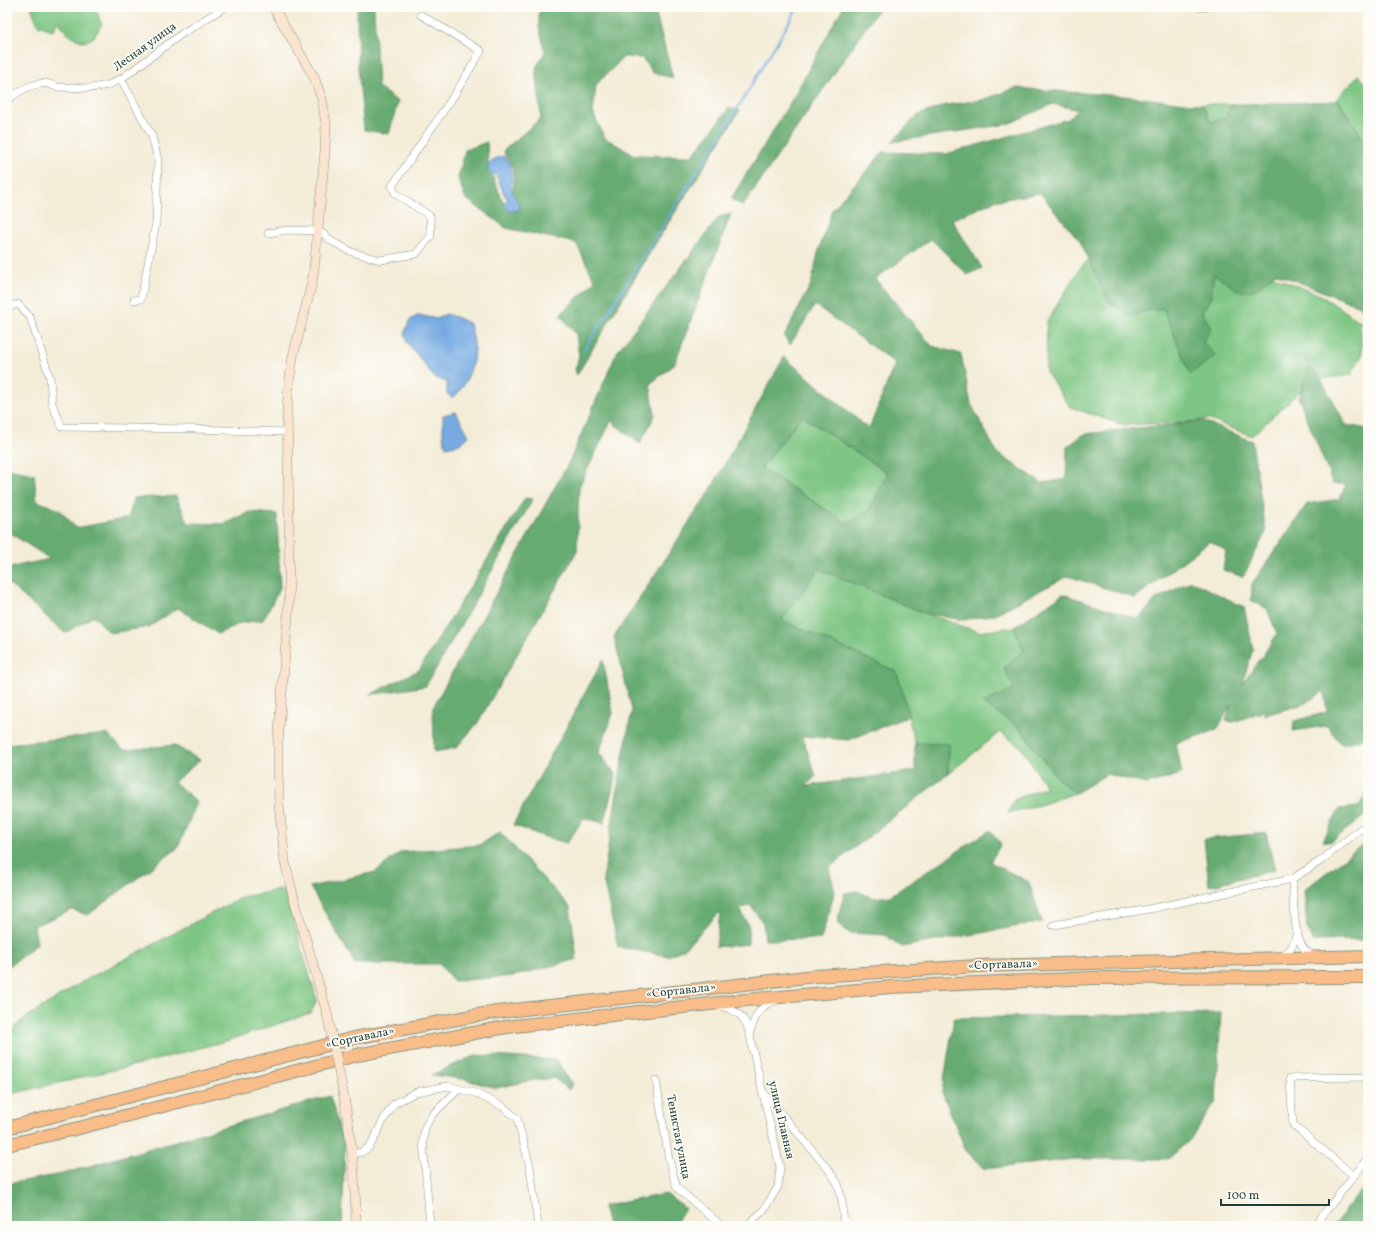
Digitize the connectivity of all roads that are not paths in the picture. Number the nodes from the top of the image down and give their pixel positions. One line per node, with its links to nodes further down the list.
1 (225, 7): 4 (street, Лесная улица)
2 (273, 7): 6 (street)
3 (421, 15): 6 (street)
4 (121, 79): 5 (street, Лесная улица); 8 (street)
5 (7, 101)
6 (318, 231): 7 (street); 10 (street)
7 (268, 233)
8 (134, 300)
9 (7, 308): 10 (street)
10 (287, 432): 28 (street, bridge)
11 (1368, 823): 12 (street)
12 (1292, 879): 13 (street); 14 (street)
13 (1053, 925)
14 (1297, 932): 16 (street); 17 (street)
15 (1368, 956): 17 (highway, «Сортавала»)
16 (1280, 957): 17 (highway, «Сортавала»); 26 (highway, «Сортавала»)
17 (1314, 957)
18 (1368, 977): 19 (highway, «Сортавала»)
19 (796, 996): 20 (highway, «Сортавала»); 21 (street)
20 (700, 1005): 21 (street, улица Главная); 27 (highway, «Сортавала»)
21 (750, 1032): 25 (street, улица Главная)
22 (1368, 1077): 30 (street)
23 (656, 1080): 34 (street, Тенистая улица)
24 (459, 1089): 28 (street); 32 (street); 33 (street)
25 (763, 1092): 35 (street, улица Главная); 36 (street)
26 (7, 1128)
27 (7, 1145)
28 (352, 1154): 31 (street)
29 (1368, 1158): 30 (street)
30 (1354, 1176): 37 (street)
31 (356, 1226)
32 (430, 1226)
33 (538, 1226)
34 (722, 1226)
35 (746, 1226)
36 (844, 1226)
37 (1314, 1226)

